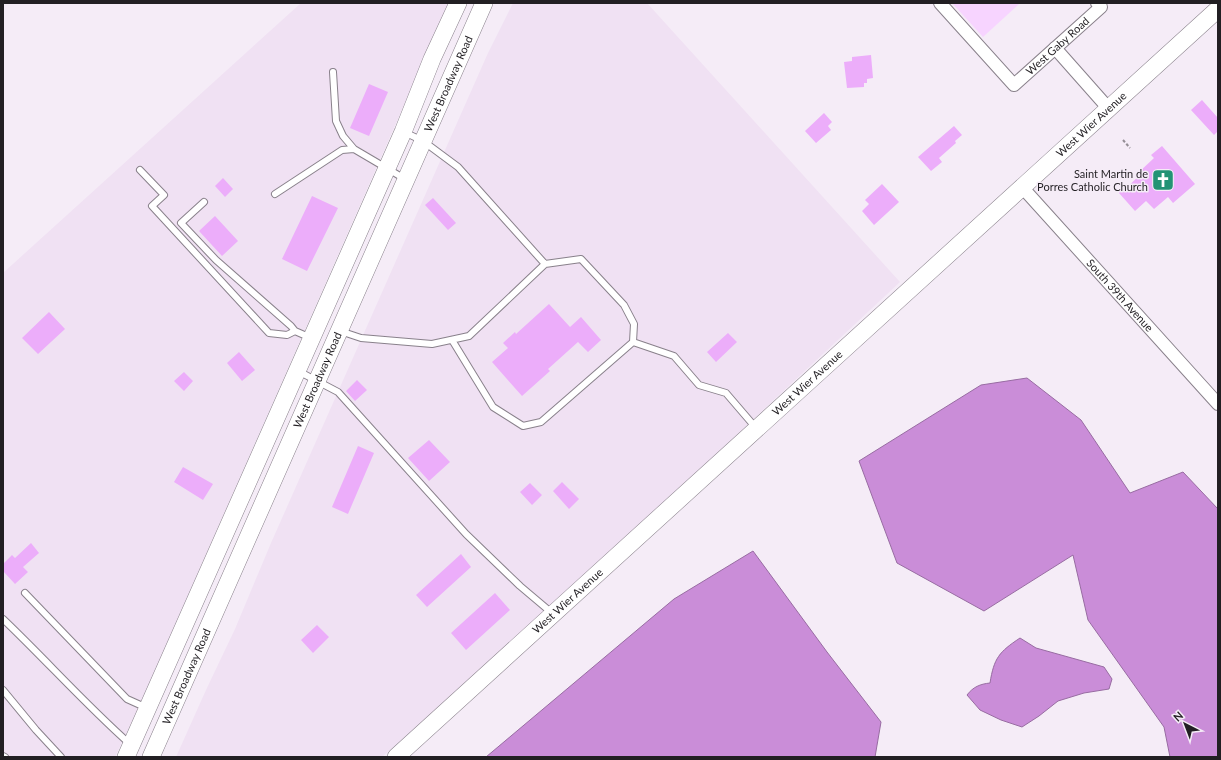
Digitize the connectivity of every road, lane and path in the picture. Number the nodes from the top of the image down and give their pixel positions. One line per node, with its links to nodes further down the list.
1 (458, 3): 9 (main road, West Broadway Road)
2 (484, 3): 11 (main road, West Broadway Road)
3 (940, 3): 6 (street, West Gaby Road)
4 (1099, 5): 6 (street, West Gaby Road)
5 (1218, 9): 8 (main road, West Wier Avenue)
6 (1055, 48): 8 (street)
7 (333, 72): 13 (lane)
8 (1109, 109): 17 (main road, West Wier Avenue)
9 (403, 132): 11 (lane); 14 (main road, West Broadway Road)
10 (1123, 140): 12 (path)
11 (423, 141): 16 (main road, West Broadway Road); 20 (lane)
12 (1130, 148)
13 (354, 149): 14 (lane); 18 (lane)
14 (386, 168): 16 (lane); 23 (main road, West Broadway Road)
15 (140, 170): 22 (lane)
16 (406, 179): 21 (main road, West Broadway Road)
17 (1022, 187): 28 (street, South 39th Avenue); 29 (main road, West Wier Avenue)
18 (275, 194)
19 (204, 202): 22 (lane)
20 (545, 264): 24 (lane); 25 (lane)
21 (340, 331): 24 (lane); 27 (main road, West Broadway Road)
22 (295, 332): 23 (lane)
23 (311, 338): 26 (main road, West Broadway Road)
24 (452, 340): 25 (lane)
25 (633, 342): 29 (lane)
26 (297, 371): 27 (lane); 31 (main road, West Broadway Road)
27 (318, 382): 32 (lane); 33 (main road, West Broadway Road)
28 (1218, 404)
29 (757, 429): 32 (main road, West Wier Avenue)
30 (25, 593): 36 (lane)
31 (194, 606): 33 (main road); 36 (main road, West Broadway Road)
32 (554, 614): 40 (main road, West Wier Avenue)
33 (214, 615): 38 (main road, West Broadway Road)
34 (3, 619): 37 (lane)
35 (3, 690): 39 (lane)
36 (149, 709): 37 (main road, West Broadway Road)
37 (129, 751): 38 (main road)
38 (151, 756)
39 (61, 757)
40 (396, 757)

